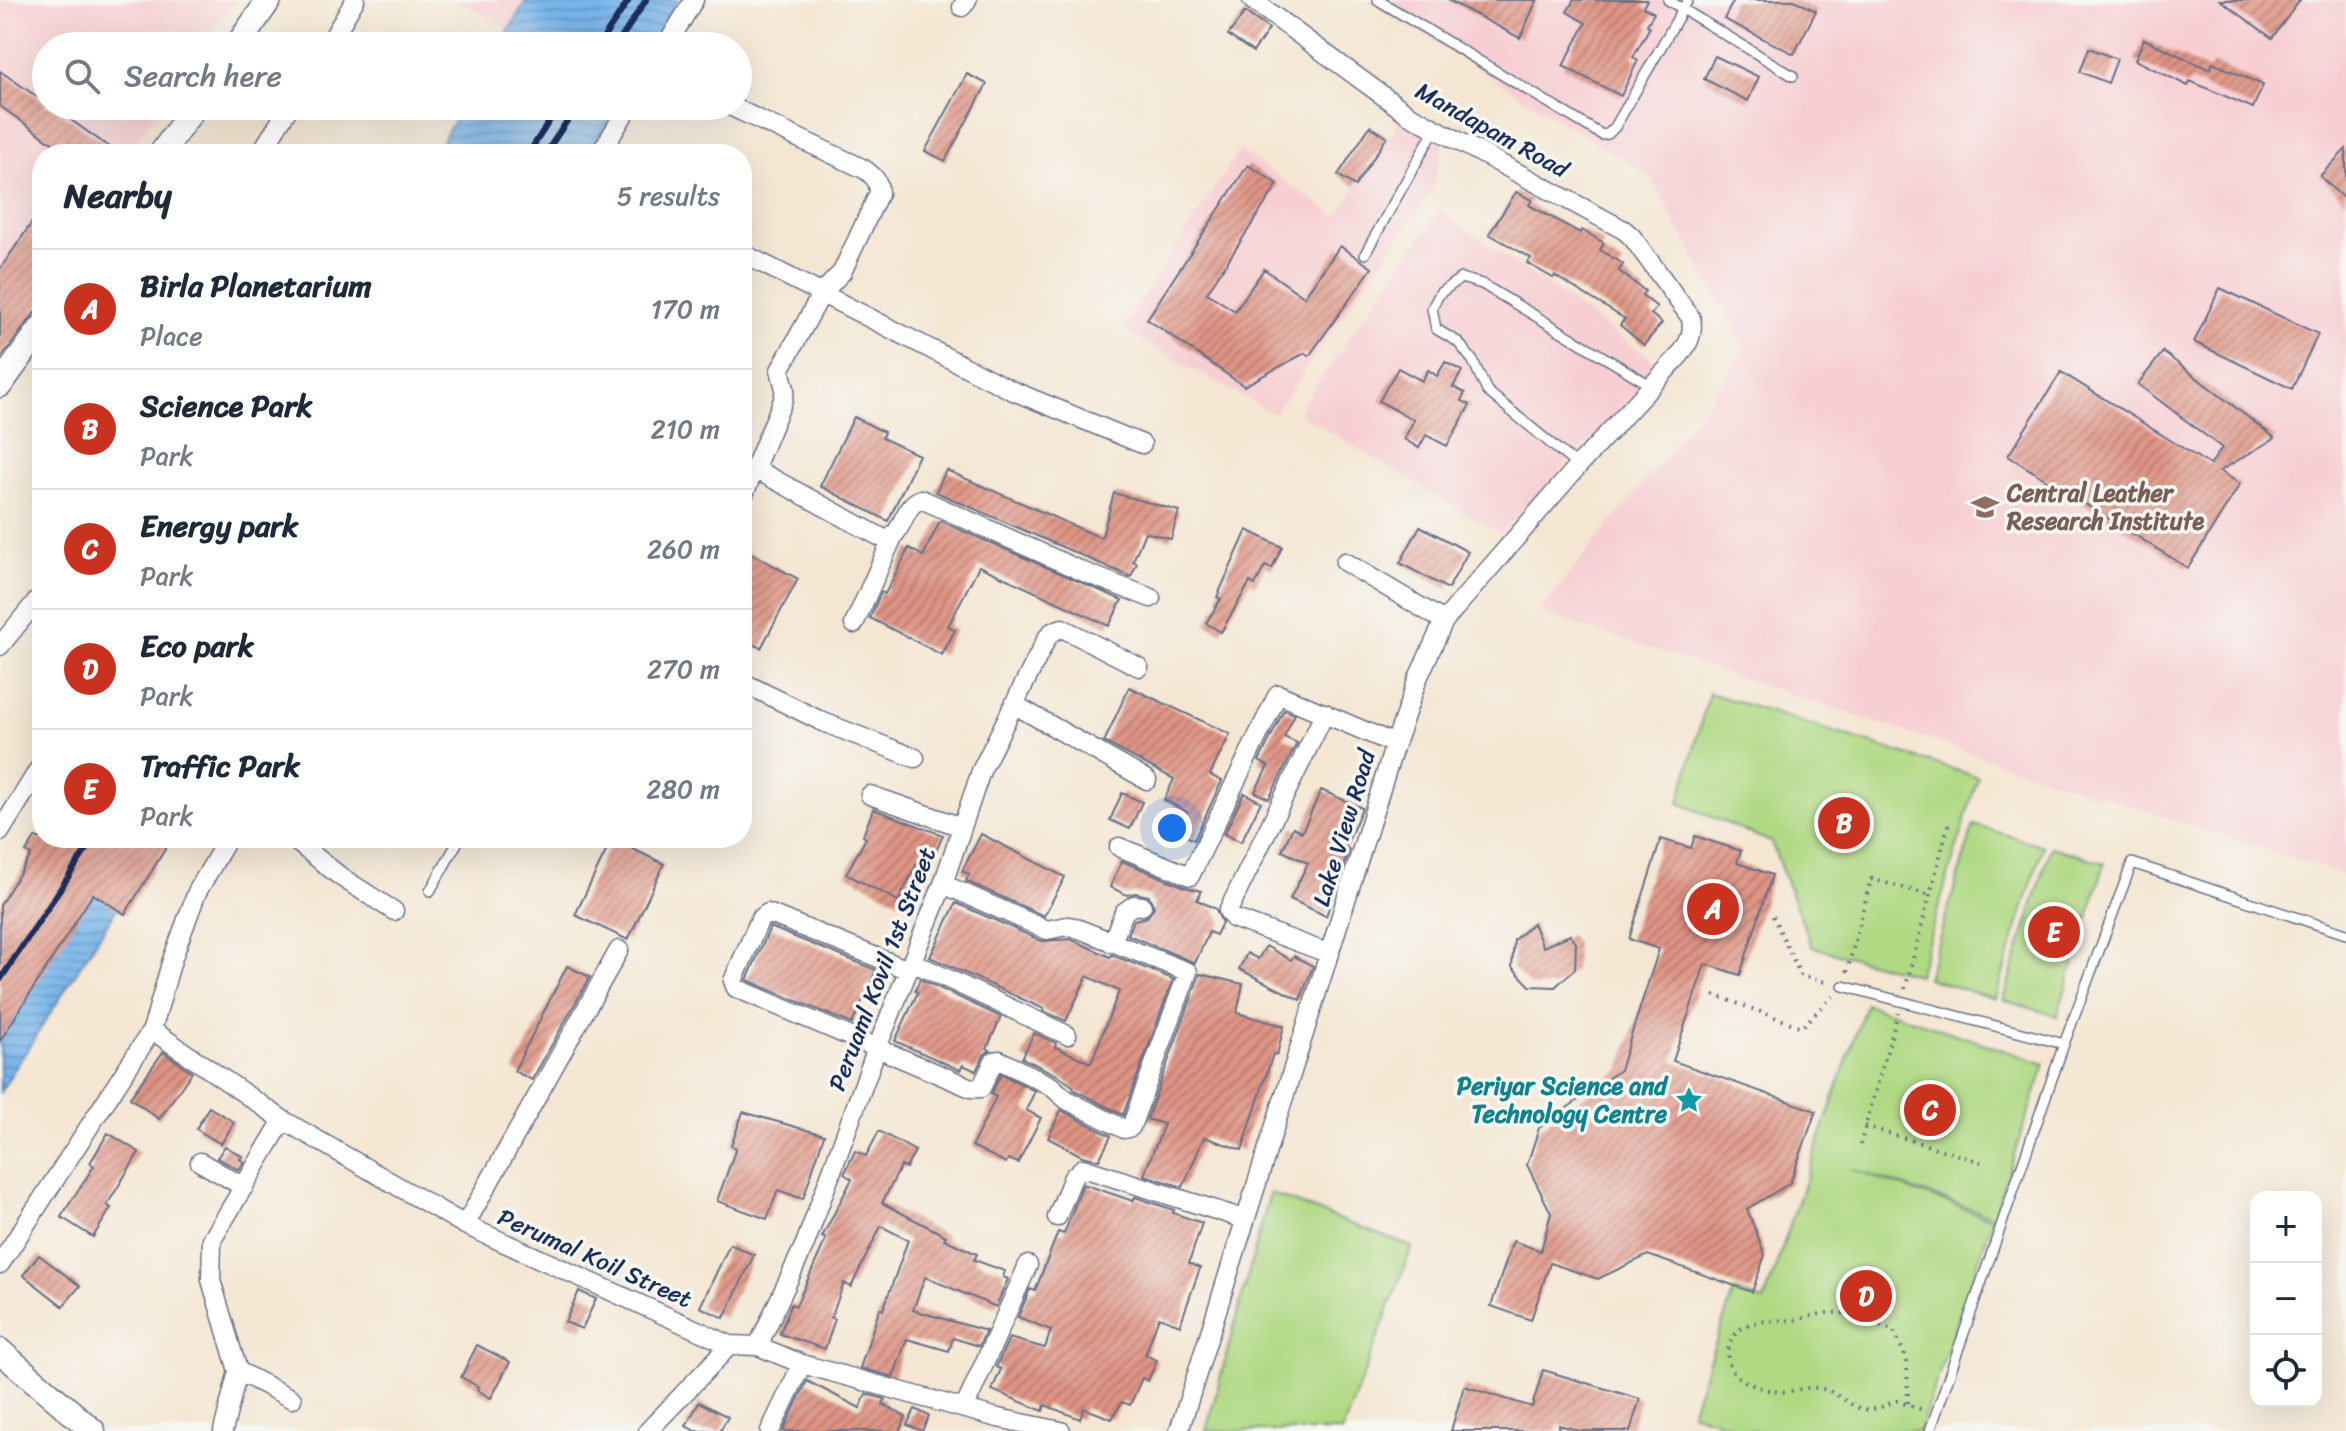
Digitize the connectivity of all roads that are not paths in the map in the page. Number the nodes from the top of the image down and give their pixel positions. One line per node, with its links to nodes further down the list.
1 (269, 0): 8 (street)
2 (355, 0): 9 (street)
3 (694, 0): 10 (street)
4 (1252, 0): 16 (street, Mandapam Road)
5 (1378, 0): 7 (lane)
6 (1668, 0): 7 (lane)
7 (1686, 4): 11 (lane)
8 (247, 32)
9 (336, 32)
10 (675, 32)
11 (1793, 76)
12 (752, 116): 22 (street)
13 (185, 120): 17 (street)
14 (281, 120): 18 (street)
15 (621, 120): 19 (street)
16 (1435, 129): 20 (lane); 23 (street, Mandapam Road)
17 (168, 144)
18 (266, 144)
19 (606, 144)
20 (1365, 254)
21 (752, 258): 22 (street)
22 (822, 293): 27 (street); 29 (street)
23 (1691, 318): 26 (street, Lake View Road)
24 (32, 341): 25 (street)
25 (0, 385)
26 (1652, 386): 28 (street, Lake View Road); 28 (lane)
27 (1142, 444)
28 (1578, 466): 35 (street, Lake View Road)
29 (755, 469): 30 (street); 31 (street)
30 (752, 476)
31 (892, 539): 33 (street); 36 (street)
32 (1345, 562): 35 (street)
33 (1151, 598)
34 (32, 606): 37 (street)
35 (1444, 621): 42 (street, Lake View Road)
36 (854, 624)
37 (0, 646)
38 (1139, 667): 40 (street, Peruaml Kovil 1st Street)
39 (752, 687): 43 (street)
40 (1015, 705): 45 (street); 47 (street, Peruaml Kovil 1st Street)
41 (1325, 713): 42 (street); 49 (street); 60 (street)
42 (1395, 744): 60 (street, Lake View Road)
43 (915, 758)
44 (32, 780): 48 (street)
45 (1147, 780)
46 (870, 795): 47 (street)
47 (962, 827): 53 (street, Peruaml Kovil 1st Street)
48 (0, 832)
49 (1119, 847)
50 (222, 848): 63 (street)
51 (305, 848): 56 (street)
52 (454, 848): 54 (lane)
53 (943, 884): 58 (street); 61 (street, Peruaml Kovil 1st Street)
54 (430, 891)
55 (1142, 906): 58 (street)
56 (394, 911)
57 (2346, 934): 65 (lane)
58 (1112, 943): 66 (street)
59 (619, 950): 72 (street)
60 (1330, 954): 71 (street, Lake View Road)
61 (910, 966): 64 (street); 66 (street, Peruaml Kovil 1st Street); 66 (street)
62 (1843, 986): 65 (lane)
63 (152, 1030): 67 (street, Perumal Koil Street); 73 (street)
64 (1067, 1035)
65 (2064, 1044): 89 (lane)
66 (877, 1048): 76 (street, Peruaml Kovil 1st Street)
67 (283, 1120): 69 (street); 72 (street, Perumal Koil Street)
68 (200, 1162): 69 (street)
69 (244, 1187): 79 (street)
70 (1057, 1217): 71 (street)
71 (1244, 1219): 88 (street, Lake View Road)
72 (465, 1225): 75 (street, Perumal Koil Street)
73 (0, 1264)
74 (1028, 1265): 81 (street)
75 (730, 1345): 76 (street, Perumal Koil Street); 85 (street)
76 (758, 1346): 78 (street, Perumal Koil Street)
77 (0, 1351): 83 (street)
78 (802, 1364): 81 (street, Perumal Koil Street); 86 (street)
79 (238, 1371): 80 (street); 84 (street)
80 (292, 1399)
81 (964, 1409): 82 (street, Perumal Koil Street)
82 (995, 1424): 87 (street, Perumal Koil Street)
83 (93, 1431)
84 (223, 1431)
85 (648, 1431)
86 (770, 1431)
87 (1061, 1431)
88 (1179, 1431)
89 (1930, 1431)

